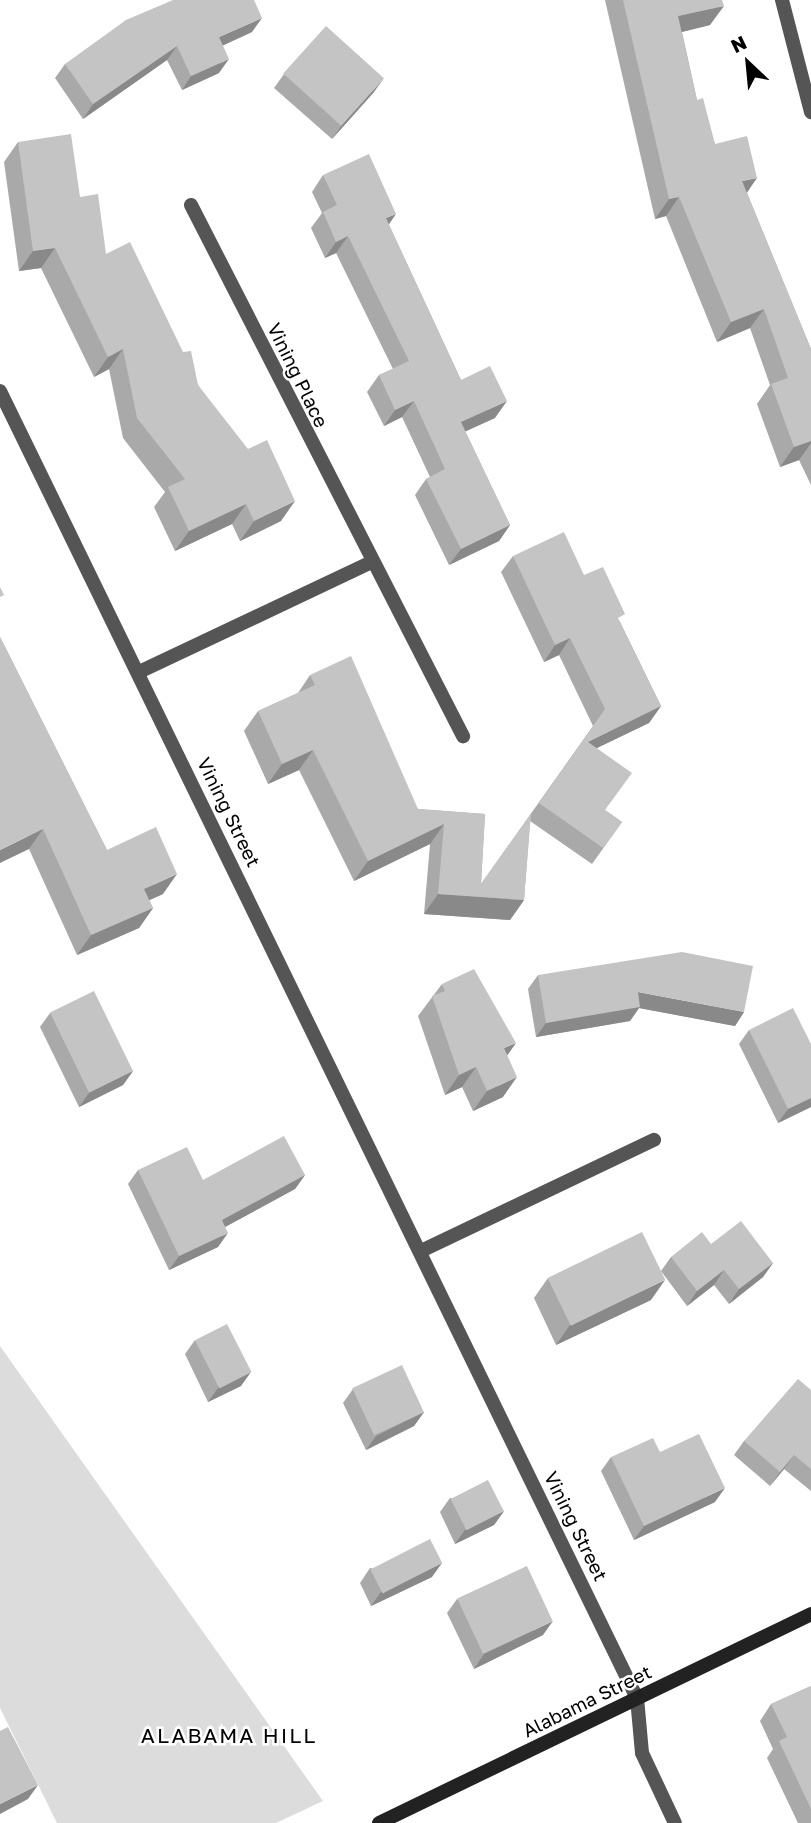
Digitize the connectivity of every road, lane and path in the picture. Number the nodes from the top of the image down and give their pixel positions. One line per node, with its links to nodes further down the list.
1 (782, 0): 2 (street)
2 (811, 112)
3 (191, 205): 5 (street, Vining Place)
4 (0, 391): 6 (street, Vining Street)
5 (370, 563): 6 (street); 7 (street, Vining Place)
6 (139, 672): 9 (street, Vining Street)
7 (463, 736)
8 (654, 1140): 9 (street)
9 (423, 1250): 11 (street, Vining Street)
10 (811, 1614): 11 (main road, Alabama Street)
11 (637, 1698): 12 (main road, Alabama Street); 13 (street, Vining Street)
12 (379, 1823)
13 (675, 1823)

